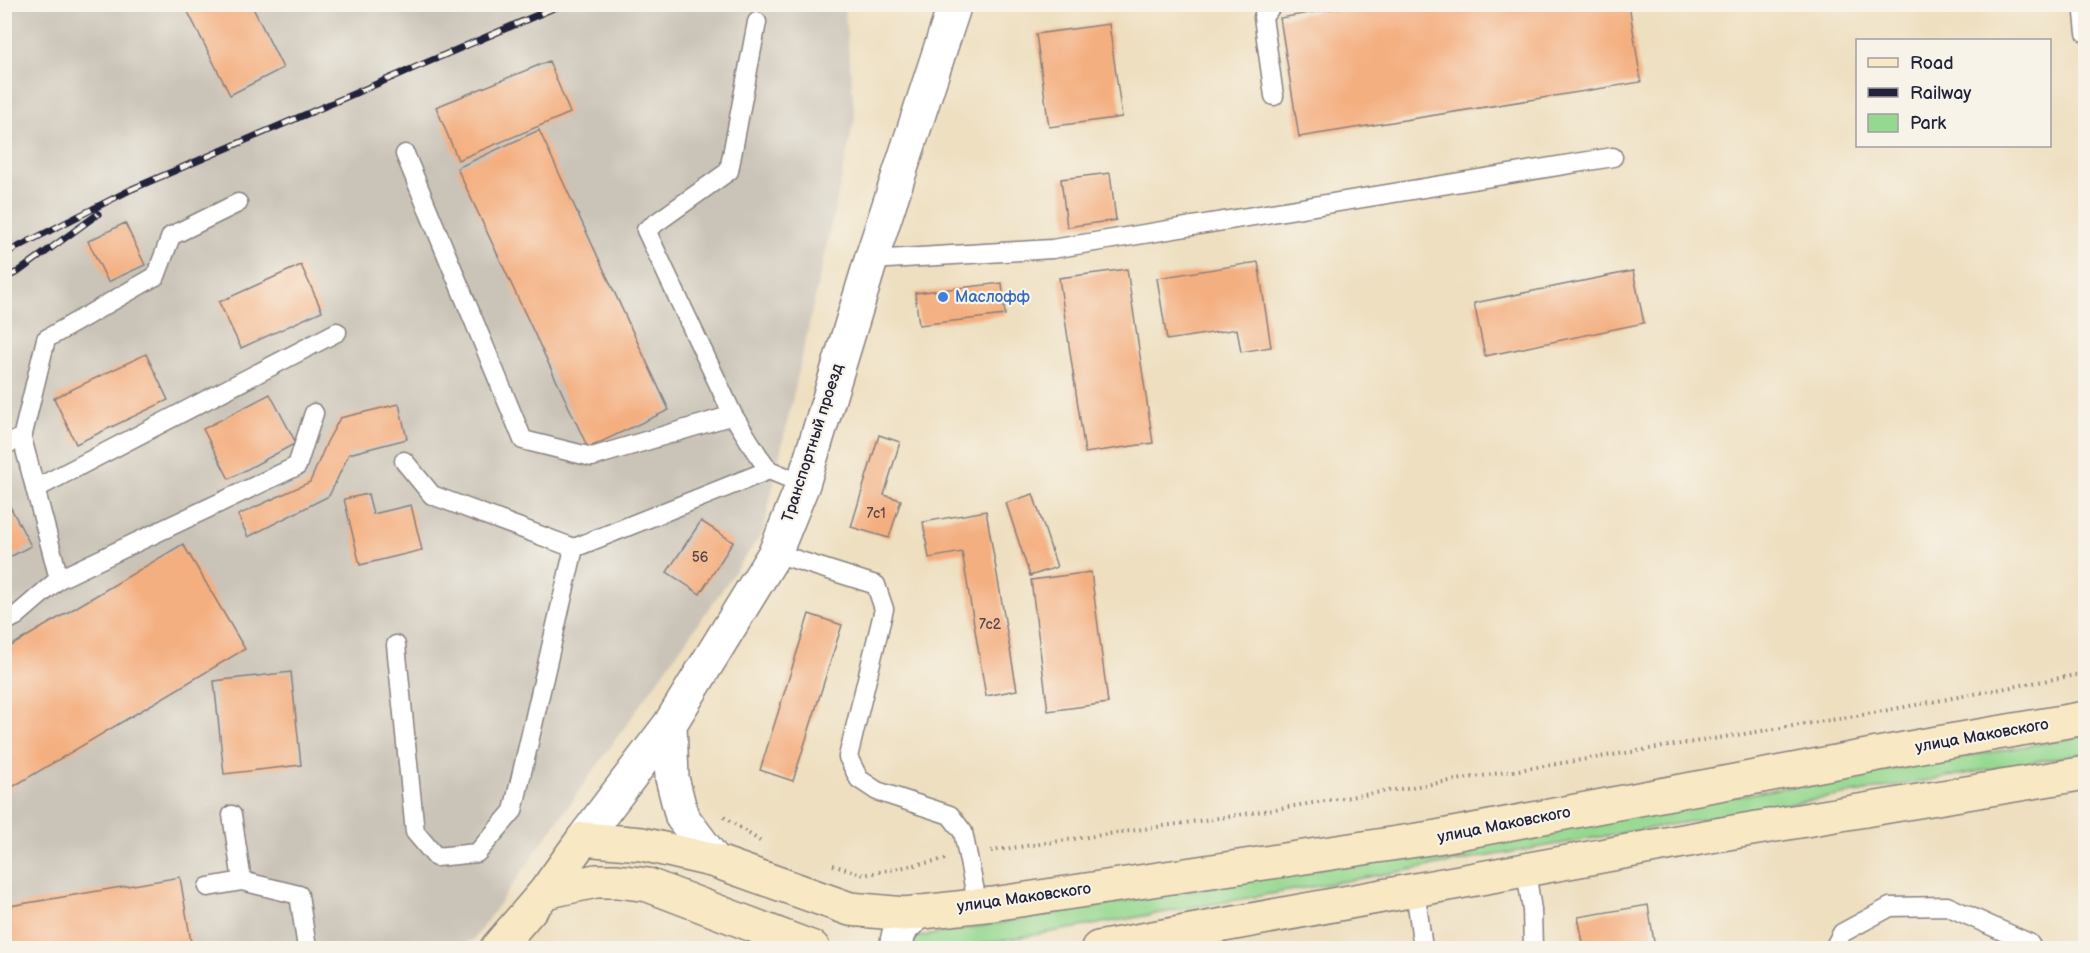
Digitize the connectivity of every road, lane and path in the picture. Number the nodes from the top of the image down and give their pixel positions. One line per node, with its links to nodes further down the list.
1 (955, 4): 10 (street, Транспортный проезд)
2 (1273, 4): 6 (lane)
3 (2083, 4): 5 (lane)
4 (757, 22): 13 (lane)
5 (2085, 33)
6 (1274, 96)
7 (405, 154): 13 (lane)
8 (1613, 157): 10 (lane)
9 (238, 203): 14 (lane)
10 (871, 260): 17 (street, Транспортный проезд)
11 (337, 332): 18 (lane)
12 (314, 413): 21 (lane)
13 (733, 414): 16 (lane)
14 (13, 441): 18 (lane)
15 (404, 460): 19 (lane)
16 (769, 470): 17 (lane); 19 (lane)
17 (803, 484): 20 (street, Транспортный проезд)
18 (35, 489): 21 (lane)
19 (574, 548): 23 (lane)
20 (775, 553): 26 (street, Транспортный проезд); 32 (lane)
21 (59, 579): 22 (lane)
22 (4, 622)
23 (396, 645)
24 (2085, 673): 32 (path)
25 (2085, 718): 40 (main road, улица Маковского)
26 (670, 724): 30 (street, Транспортный проезд); 33 (street)
27 (2085, 773): 35 (main road)
28 (232, 815): 36 (lane)
29 (721, 815): 31 (path)
30 (583, 839): 33 (main road, улица Маковского); 39 (main road)
31 (767, 845)
32 (969, 855): 34 (path); 40 (lane)
33 (715, 861): 41 (main road, улица Маковского)
34 (832, 865)
35 (1526, 870): 38 (main road); 48 (lane)
36 (242, 881): 37 (lane); 42 (lane)
37 (208, 887)
38 (1415, 890): 46 (main road); 47 (lane)
39 (545, 892): 43 (main road); 44 (main road)
40 (978, 906): 41 (main road, улица Маковского)
41 (920, 912): 45 (street)
42 (307, 948)
43 (497, 948)
44 (813, 948)
45 (897, 948)
46 (1098, 948)
47 (1423, 948)
48 (1533, 948)
49 (1834, 948): 50 (lane)
50 (2032, 948)

